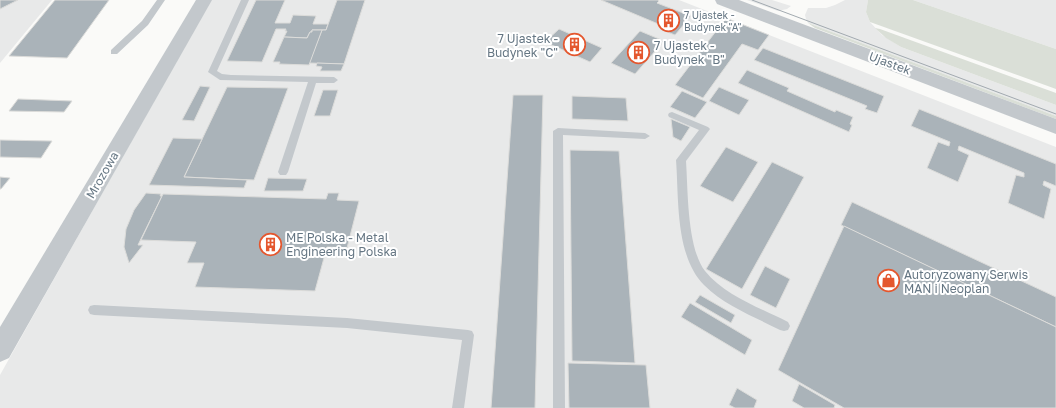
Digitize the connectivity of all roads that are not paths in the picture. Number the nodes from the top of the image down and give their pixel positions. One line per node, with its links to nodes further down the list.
1 (161, 0): 5 (lane)
2 (204, 0): 14 (street, Mrozowa)
3 (245, 0): 6 (lane)
4 (725, 0): 9 (street, Ujastek)
5 (114, 52)
6 (313, 80): 7 (lane); 11 (lane)
7 (334, 80)
8 (672, 115): 13 (lane)
9 (1056, 127)
10 (645, 136): 16 (lane)
11 (283, 172)
12 (94, 310): 15 (lane)
13 (784, 326)
14 (0, 350)
15 (458, 408)
16 (559, 408)

